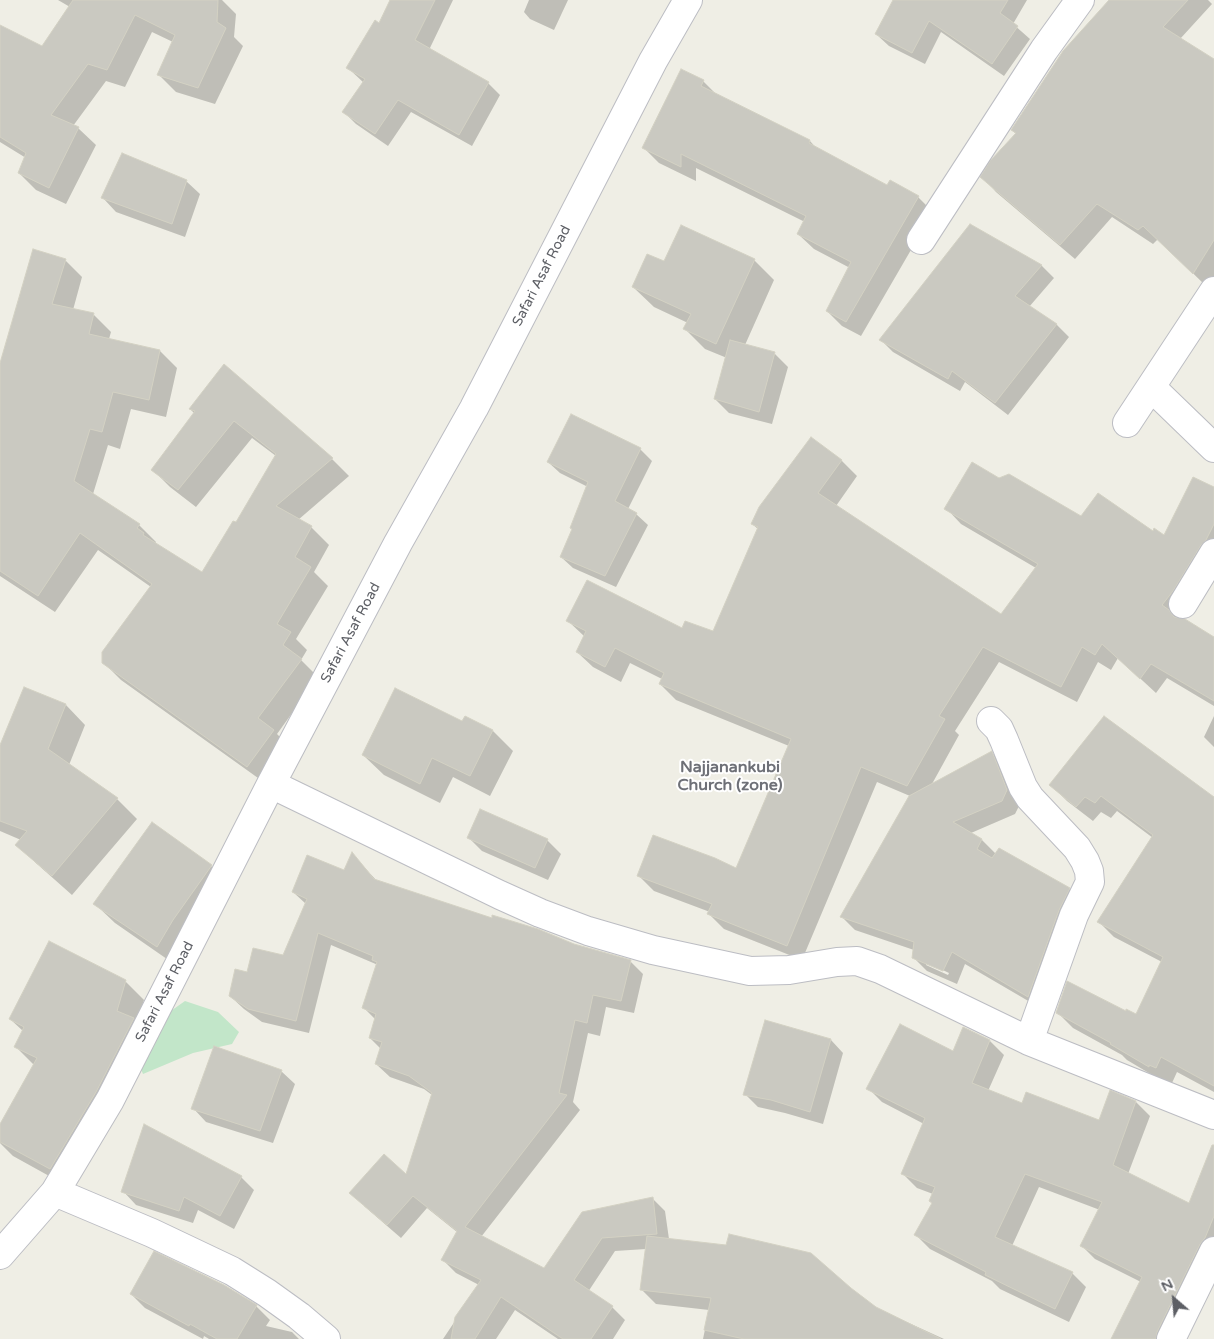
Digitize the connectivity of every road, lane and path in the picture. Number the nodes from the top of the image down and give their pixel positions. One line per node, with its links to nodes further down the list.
1 (688, 0): 11 (street, Safari Asaf Road)
2 (1080, 0): 3 (street)
3 (921, 240)
4 (1214, 292): 5 (street)
5 (1151, 387): 6 (street); 7 (street)
6 (1127, 423)
7 (1214, 448)
8 (1214, 553): 9 (street)
9 (1184, 604)
10 (991, 721): 12 (street)
11 (271, 784): 12 (street); 14 (street, Safari Asaf Road)
12 (1029, 1041): 13 (street)
13 (1214, 1115)
14 (55, 1192): 16 (street, Safari Asaf Road); 17 (street)
15 (1214, 1251): 18 (street)
16 (0, 1255)
17 (326, 1339)
18 (1171, 1339)

